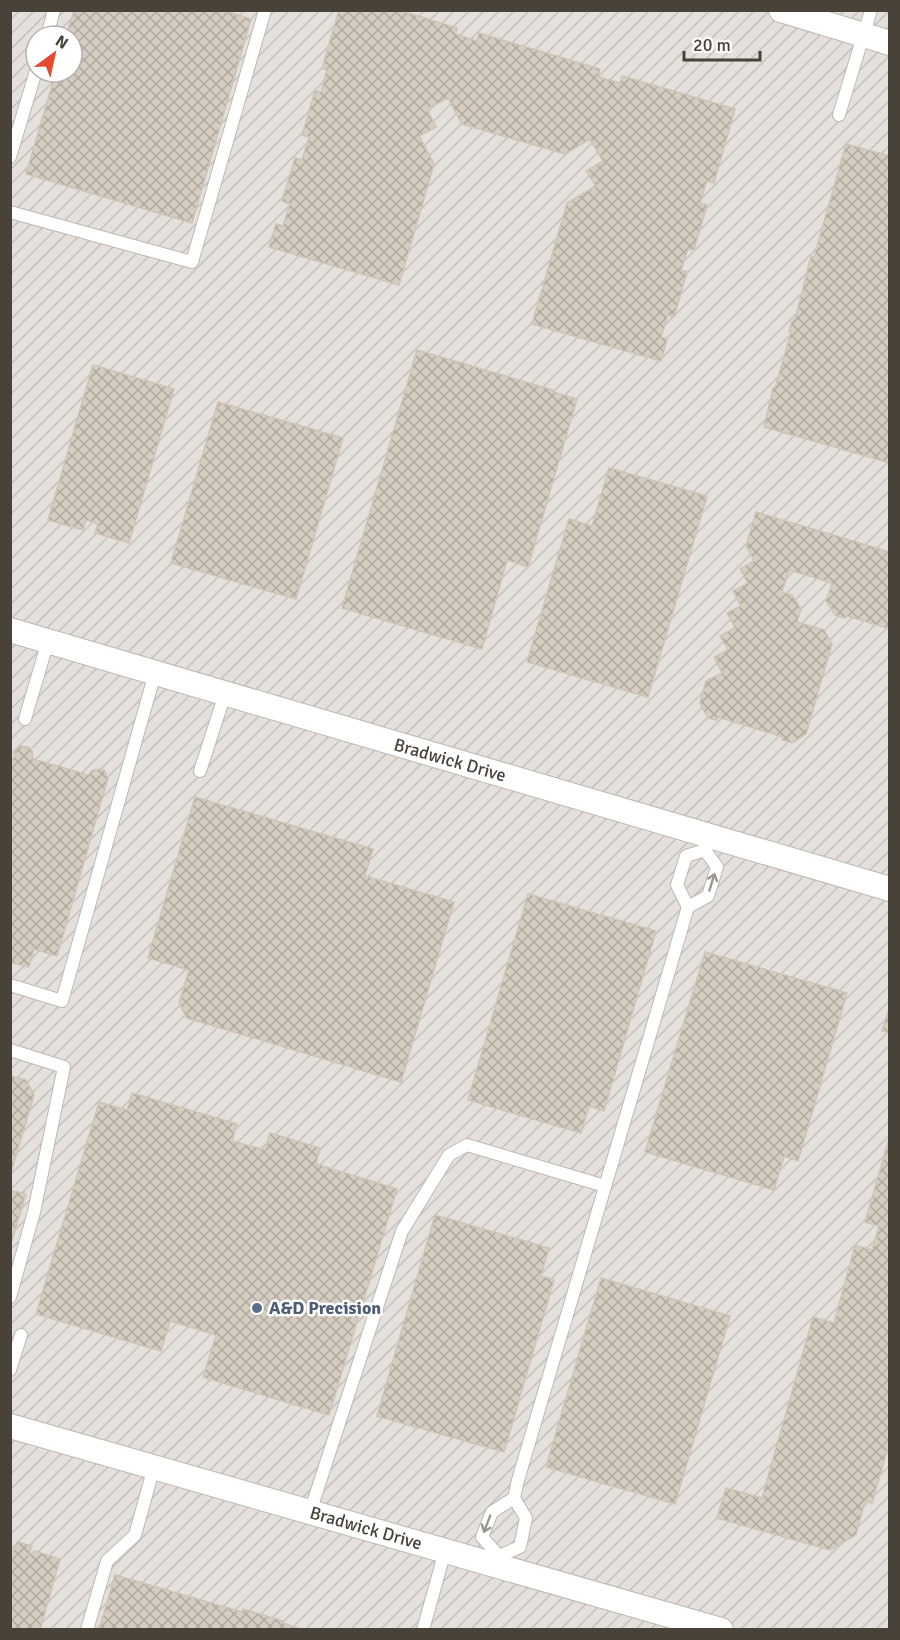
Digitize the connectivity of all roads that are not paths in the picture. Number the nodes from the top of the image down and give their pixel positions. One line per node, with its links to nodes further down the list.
1 (265, 10): 9 (lane)
2 (781, 10): 4 (street)
3 (871, 10): 4 (lane)
4 (863, 34): 5 (street); 7 (lane)
5 (890, 43)
6 (32, 84): 8 (lane)
7 (839, 115)
8 (10, 157)
9 (10, 212)
10 (10, 630): 11 (street, Bradwick Drive)
11 (48, 641): 12 (street, Bradwick Drive); 14 (lane)
12 (155, 673): 13 (street, Bradwick Drive); 19 (lane)
13 (225, 694): 15 (lane); 16 (street, Bradwick Drive)
14 (25, 719)
15 (200, 771)
16 (706, 843): 17 (street, Bradwick Drive); 18 (lane); 18 (lane, one-way to 16)
17 (890, 889)
18 (688, 907): 21 (lane)
19 (10, 986)
20 (10, 1050): 22 (lane)
21 (605, 1186): 27 (lane); 28 (lane)
22 (10, 1296)
23 (21, 1335): 24 (lane)
24 (10, 1370)
25 (10, 1426): 26 (street, Bradwick Drive)
26 (154, 1467): 28 (street, Bradwick Drive); 31 (lane)
27 (514, 1498): 30 (lane, one-way to 30); 30 (lane)
28 (310, 1512): 29 (street, Bradwick Drive)
29 (445, 1551): 30 (street, Bradwick Drive); 32 (lane)
30 (493, 1559): 33 (street, Bradwick Drive)
31 (87, 1629)
32 (423, 1629)
33 (721, 1629)

